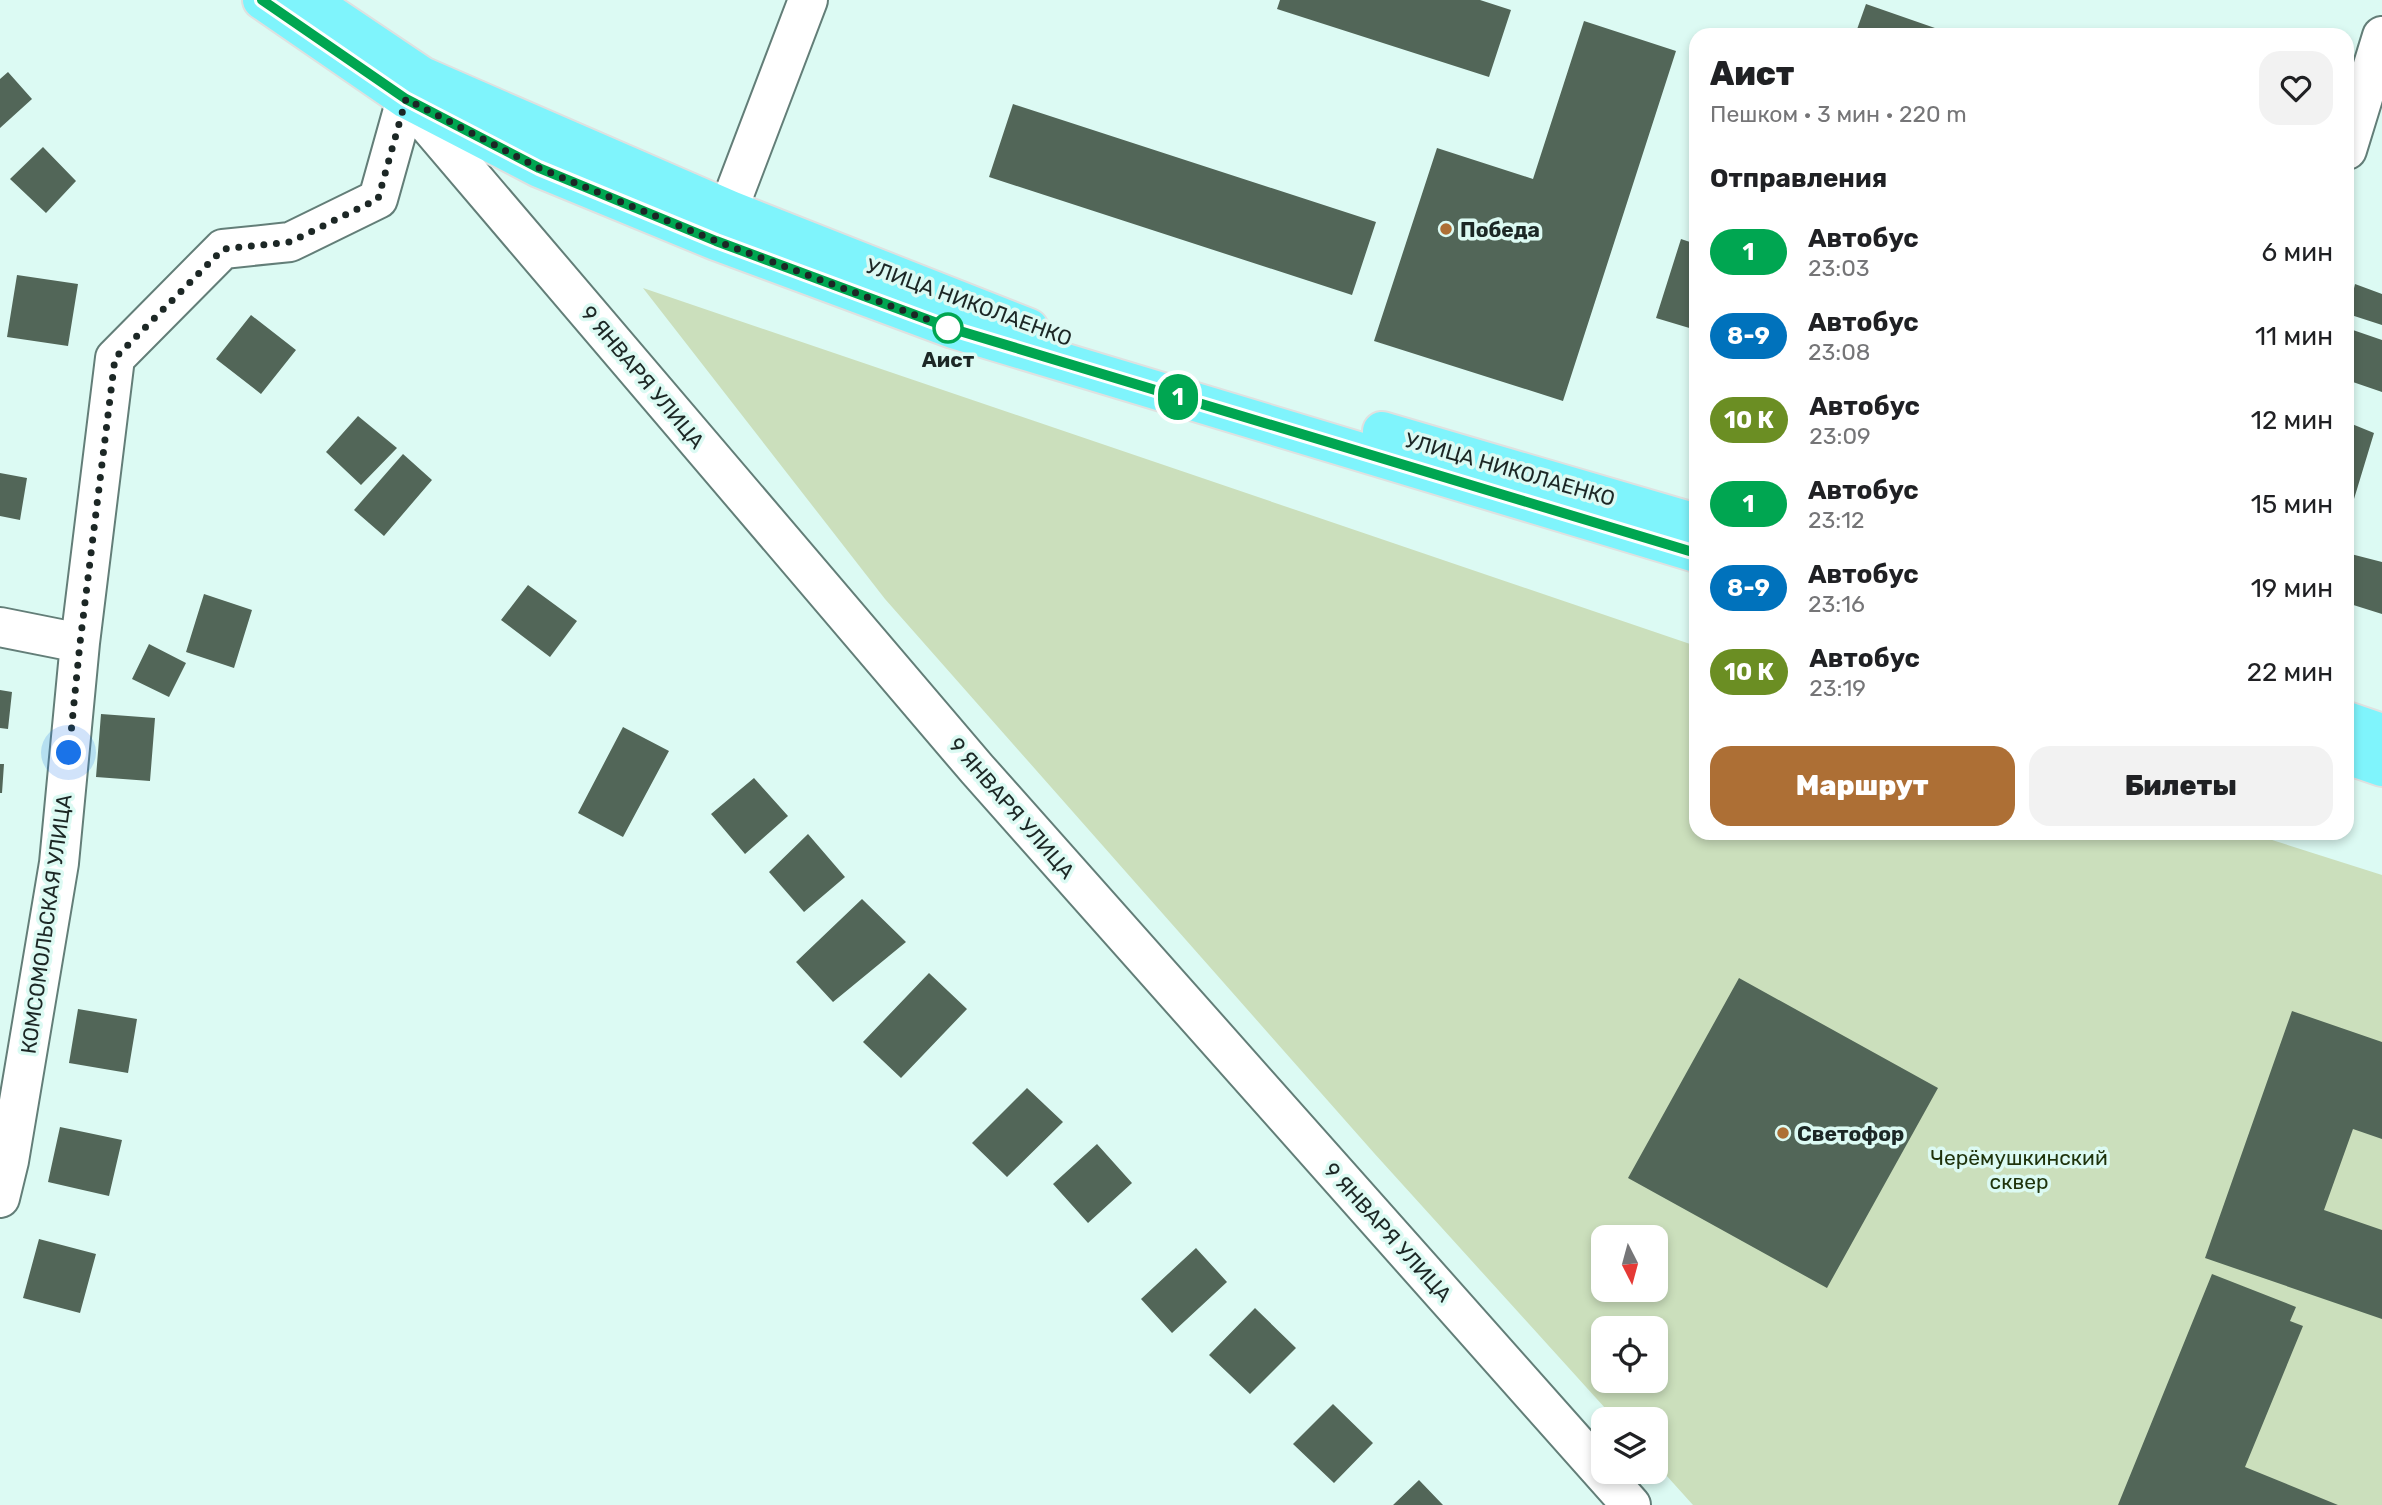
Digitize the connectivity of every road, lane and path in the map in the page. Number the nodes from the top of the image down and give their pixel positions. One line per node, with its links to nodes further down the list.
1 (262, 0): 5 (main road)
2 (309, 0): 5 (main road)
3 (808, 0): 7 (street)
4 (2382, 36): 6 (street)
5 (414, 88): 7 (main road); 11 (street, КОМСОМОЛЬСКАЯ УЛИЦА); 17 (street, 9 ЯНВАРЯ УЛИЦА)
6 (2354, 127)
7 (723, 225): 8 (main road, УЛИЦА НИКОЛАЕНКО); 9 (main road, УЛИЦА НИКОЛАЕНКО)
8 (1689, 521)
9 (1689, 551)
10 (0, 627): 11 (street)
11 (80, 643): 16 (street, КОМСОМОЛЬСКАЯ УЛИЦА)
12 (2354, 723): 13 (main road)
13 (2382, 733)
14 (2354, 757): 15 (main road)
15 (2382, 767)
16 (0, 1198)
17 (1631, 1505)

